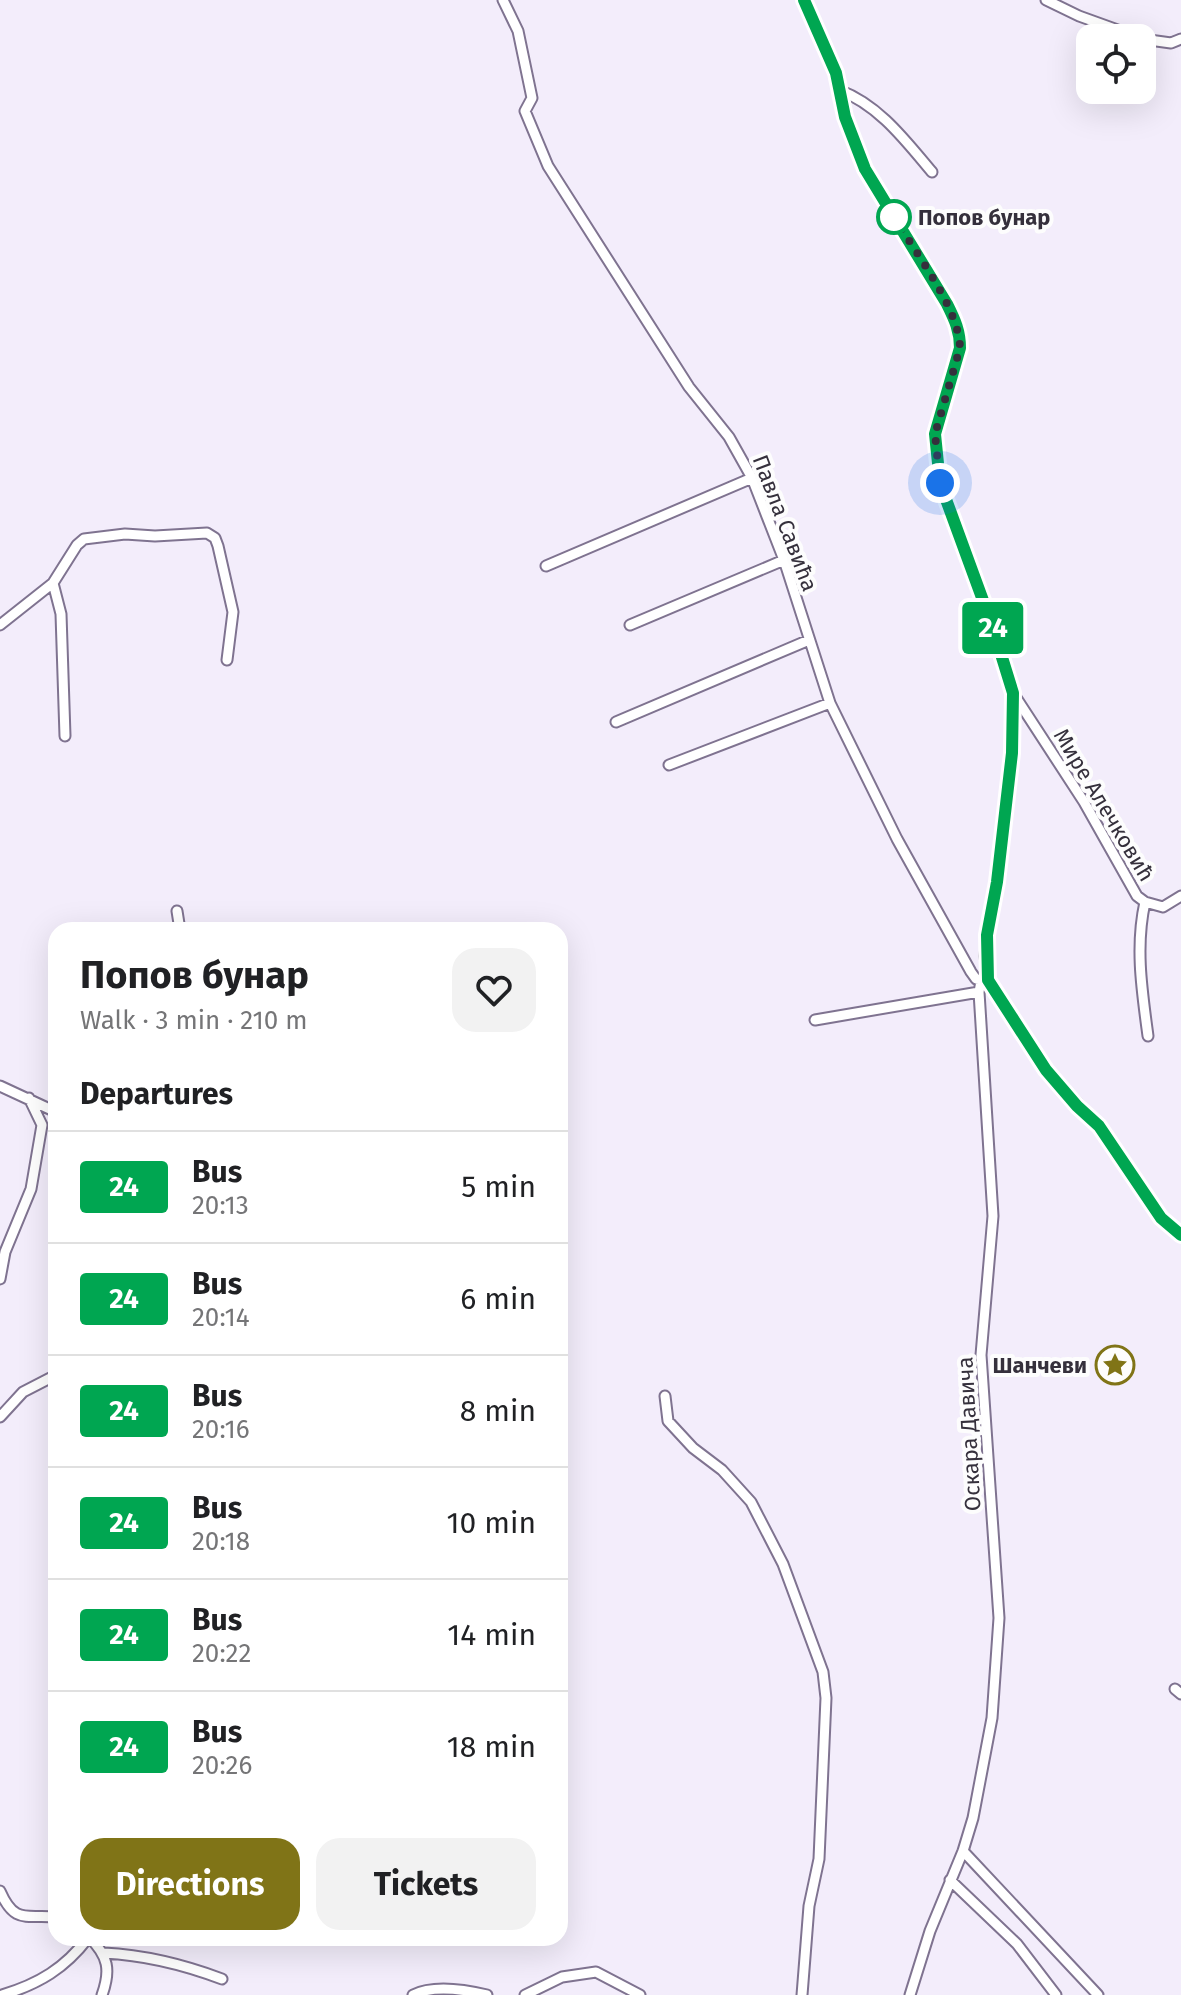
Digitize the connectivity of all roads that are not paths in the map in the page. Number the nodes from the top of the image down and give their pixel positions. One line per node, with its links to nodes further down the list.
1 (503, 0): 9 (street, Павла Савића)
2 (804, 0): 7 (street)
3 (1046, 0): 4 (street)
4 (1102, 24)
5 (1181, 39): 6 (street)
6 (1156, 40)
7 (839, 90): 8 (street); 17 (street)
8 (932, 172)
9 (752, 478): 10 (street, Павла Савића); 11 (street)
10 (784, 560): 14 (street); 15 (street, Павла Савића)
11 (546, 566)
12 (53, 583): 13 (street); 16 (street); 20 (street)
13 (0, 625)
14 (630, 625)
15 (809, 640): 18 (street, Павла Савића); 19 (street)
16 (227, 660)
17 (1013, 693): 23 (street, Мире Алечковић); 26 (street, Оскара Давича)
18 (830, 703): 21 (street); 26 (street, Павла Савића)
19 (616, 722)
20 (65, 736)
21 (669, 765)
22 (1181, 896): 23 (street)
23 (1145, 902): 29 (street, Мире Алечковић)
24 (177, 911): 25 (street)
25 (179, 922)
26 (984, 980): 27 (street, Оскара Давича); 33 (street, Павла Савића)
27 (979, 992): 28 (street); 38 (street, Оскара Давича)
28 (815, 1020)
29 (1148, 1036)
30 (0, 1086): 31 (street)
31 (29, 1098): 32 (street); 34 (street)
32 (48, 1108)
33 (1181, 1235)
34 (0, 1279)
35 (48, 1379): 37 (street)
36 (665, 1396): 52 (street)
37 (0, 1417)
38 (963, 1851): 39 (street, Оскара Давича); 55 (street)
39 (950, 1880): 53 (street, Оскара Давича); 54 (street)
40 (0, 1891): 41 (street)
41 (48, 1917)
42 (83, 1946): 46 (street)
43 (97, 1946): 44 (street)
44 (104, 1953): 45 (street); 47 (street)
45 (222, 1979)
46 (2, 1995)
47 (102, 1995)
48 (413, 1995): 49 (street)
49 (487, 1995)
50 (525, 1995): 51 (street)
51 (640, 1995)
52 (802, 1995)
53 (910, 1995)
54 (1056, 1995)
55 (1098, 1995)

